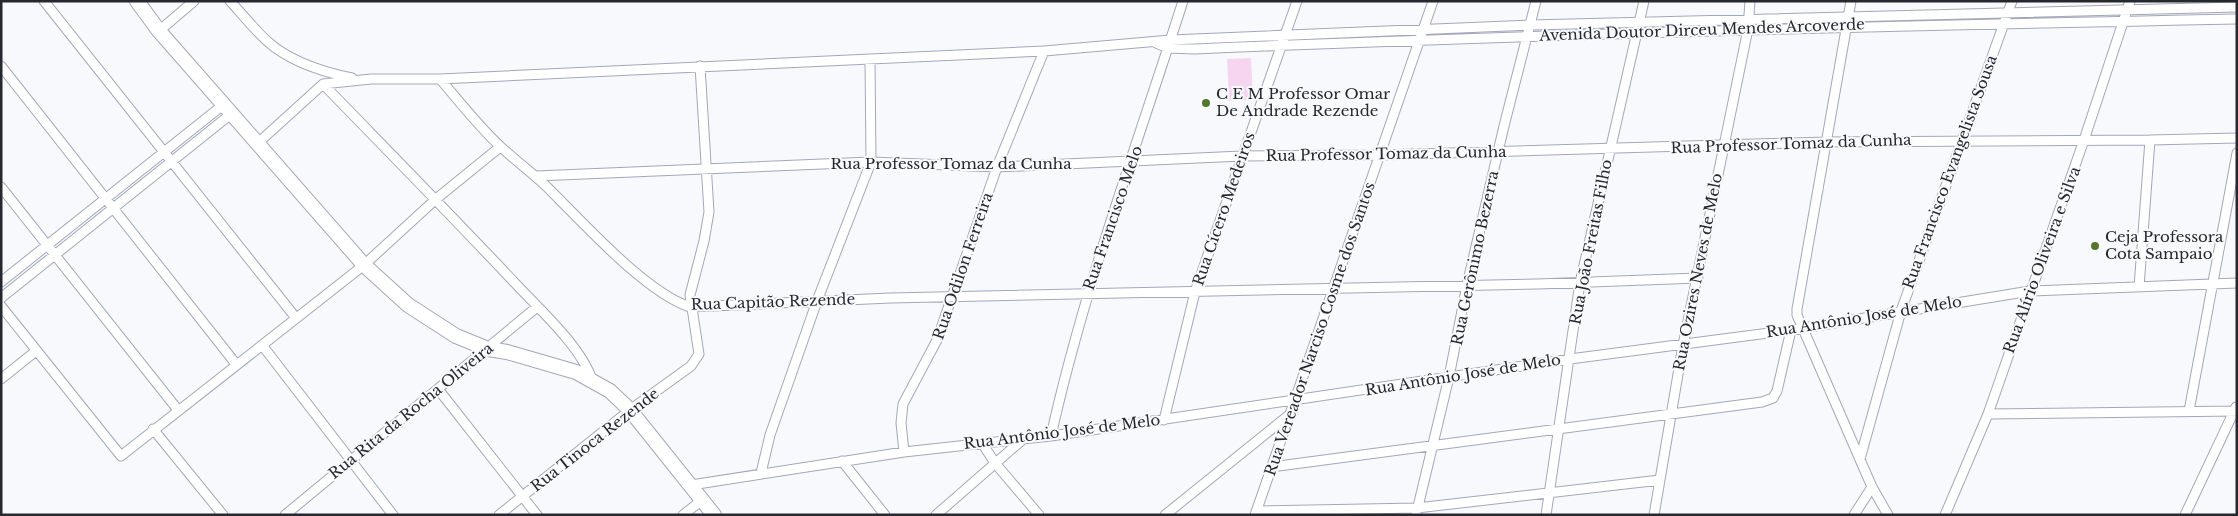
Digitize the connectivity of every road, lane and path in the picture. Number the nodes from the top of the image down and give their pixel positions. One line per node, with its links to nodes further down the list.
1 (44, 1): 49 (street)
2 (137, 1): 25 (main road)
3 (194, 1): 25 (street)
4 (230, 1): 36 (street)
5 (1183, 1): 30 (street, Rua Francisco Melo)
6 (1298, 1): 29 (street, Rua Cícero Medeiros)
7 (1433, 1): 24 (street, Rua Vereador Narciso Cosme dos Santos)
8 (1536, 1): 22 (street, Rua Gerônimo Bezerra)
9 (1644, 1): 20 (street, Rua João Freitas Filho)
10 (1750, 1): 16 (street, Rua Ozires Neves de Melo)
11 (1851, 1): 18 (street)
12 (2012, 1): 15 (street, Rua Francisco Evangelista Sousa)
13 (2129, 6): 14 (street, Avenida Doutor Dirceu Mendes Arcoverde); 15 (street, Avenida Doutor Dirceu Mendes Arcoverde); 19 (street, Rua Alírio Oliveira e Silva)
14 (2237, 7)
15 (2008, 13): 18 (street, Avenida Doutor Dirceu Mendes Arcoverde); 21 (street, Rua Francisco Evangelista Sousa)
16 (1749, 19): 18 (street, Avenida Doutor Dirceu Mendes Arcoverde); 20 (street, Avenida Doutor Dirceu Mendes Arcoverde); 23 (street, Rua Ozires Neves de Melo)
17 (2237, 19): 19 (street, Avenida Doutor Dirceu Mendes Arcoverde)
18 (1848, 21): 21 (street, Avenida Doutor Dirceu Mendes Arcoverde); 23 (street, Avenida Doutor Dirceu Mendes Arcoverde); 43 (street)
19 (2124, 21): 21 (street, Avenida Doutor Dirceu Mendes Arcoverde); 41 (street, Rua Alírio Oliveira e Silva)
20 (1640, 22): 22 (street, Avenida Doutor Dirceu Mendes Arcoverde); 26 (street, Rua João Freitas Filho)
21 (2004, 23): 40 (street, Rua Francisco Evangelista Sousa)
22 (1531, 25): 24 (street, Avenida Doutor Dirceu Mendes Arcoverde); 27 (street, Rua Gerônimo Bezerra)
23 (1748, 29): 26 (street, Avenida Doutor Dirceu Mendes Arcoverde); 46 (street, Rua Ozires Neves de Melo)
24 (1423, 30): 28 (street, Rua Vereador Narciso Cosme dos Santos); 29 (street, Avenida Doutor Dirceu Mendes Arcoverde)
25 (159, 31): 38 (main road)
26 (1637, 33): 27 (street, Avenida Doutor Dirceu Mendes Arcoverde); 47 (street, Rua João Freitas Filho)
27 (1528, 35): 28 (street, Avenida Doutor Dirceu Mendes Arcoverde); 48 (street, Rua Gerônimo Bezerra)
28 (1419, 40): 29 (street, Avenida Doutor Dirceu Mendes Arcoverde); 51 (street, Rua Vereador Narciso Cosme dos Santos)
29 (1283, 41): 30 (street, Avenida Doutor Dirceu Mendes Arcoverde); 52 (street, Rua Cícero Medeiros)
30 (1169, 44): 31 (street); 54 (street, Rua Francisco Melo)
31 (1044, 50): 32 (street); 57 (street, Rua Odilon Ferreira)
32 (870, 59): 34 (street); 53 (street)
33 (1, 66): 61 (street)
34 (700, 66): 35 (street); 56 (street)
35 (440, 79): 36 (street); 45 (street, Rua Capitão Rezende)
36 (362, 80): 37 (street)
37 (323, 84): 44 (street); 60 (street)
38 (227, 109): 44 (main road); 49 (street); 55 (street)
39 (2237, 138): 42 (street, Rua Professor Tomaz da Cunha)
40 (1962, 140): 41 (street, Rua Professor Tomaz da Cunha); 43 (street, Rua Professor Tomaz da Cunha); 83 (street, Rua Francisco Evangelista Sousa)
41 (2084, 140): 42 (street, Rua Professor Tomaz da Cunha); 74 (street, Rua Alírio Oliveira e Silva)
42 (2150, 140): 72 (street)
43 (1826, 142): 46 (street, Rua Professor Tomaz da Cunha); 85 (street)
44 (258, 143): 65 (main road)
45 (500, 146): 58 (street, Rua Capitão Rezende); 60 (street)
46 (1722, 146): 47 (street, Rua Professor Tomaz da Cunha); 66 (street, Rua Ozires Neves de Melo)
47 (1610, 149): 48 (street, Rua Professor Tomaz da Cunha); 68 (street, Rua João Freitas Filho)
48 (1498, 152): 51 (street, Rua Professor Tomaz da Cunha); 71 (street, Rua Gerônimo Bezerra)
49 (164, 153): 55 (street); 61 (street)
50 (2237, 153): 70 (street)
51 (1380, 155): 52 (street, Rua Professor Tomaz da Cunha); 73 (street, Rua Vereador Narciso Cosme dos Santos)
52 (1242, 156): 54 (street, Rua Professor Tomaz da Cunha); 75 (street, Rua Cícero Medeiros)
53 (871, 162): 56 (street, Rua Professor Tomaz da Cunha); 57 (street, Rua Professor Tomaz da Cunha); 79 (street)
54 (1132, 162): 57 (street, Rua Professor Tomaz da Cunha); 76 (street, Rua Francisco Melo)
55 (171, 163): 62 (street); 84 (street)
56 (707, 167): 58 (street, Rua Professor Tomaz da Cunha); 82 (street)
57 (997, 167): 77 (street, Rua Odilon Ferreira)
58 (536, 176): 82 (street, Rua Capitão Rezende)
59 (1, 187): 63 (street)
60 (436, 199): 65 (street); 81 (street)
61 (105, 200): 62 (street); 63 (street)
62 (112, 208): 64 (street); 92 (street)
63 (47, 245): 64 (street); 67 (street)
64 (55, 255): 78 (street); 99 (street)
65 (364, 264): 84 (street); 89 (main road)
66 (1698, 278): 68 (street, Rua Capitão Rezende); 88 (street, Rua Ozires Neves de Melo)
67 (1, 282)
68 (1580, 283): 71 (street, Rua Capitão Rezende); 91 (street, Rua João Freitas Filho)
69 (2237, 283): 70 (street, Rua Antônio José de Melo)
70 (2211, 284): 72 (street, Rua Antônio José de Melo); 101 (street)
71 (1467, 286): 73 (street, Rua Capitão Rezende); 93 (street, Rua Gerônimo Bezerra)
72 (2139, 287): 74 (street, Rua Antônio José de Melo)
73 (1334, 289): 75 (street, Rua Capitão Rezende); 97 (street, Rua Vereador Narciso Cosme dos Santos)
74 (2030, 291): 83 (street, Rua Antônio José de Melo); 103 (street, Rua Alírio Oliveira e Silva)
75 (1195, 292): 76 (street, Rua Capitão Rezende); 105 (street, Rua Cícero Medeiros)
76 (1087, 294): 77 (street, Rua Capitão Rezende); 108 (street, Rua Francisco Melo)
77 (953, 296): 79 (street, Rua Capitão Rezende); 112 (street, Rua Odilon Ferreira)
78 (1, 298)
79 (817, 301): 82 (street, Rua Capitão Rezende); 118 (street)
80 (1, 306): 90 (street)
81 (537, 307): 89 (street, Rua Rita da Rocha Oliveira); 95 (street)
82 (690, 307): 100 (street, Rua Tinoca Rezende)
83 (1901, 311): 85 (street, Rua Antônio José de Melo); 114 (street, Rua Francisco Evangelista Sousa)
84 (296, 318): 87 (street)
85 (1803, 326): 86 (street, Rua Antônio José de Melo); 114 (street)
86 (1791, 330): 88 (street, Rua Antônio José de Melo); 102 (street)
87 (262, 345): 92 (street); 113 (street)
88 (1683, 345): 91 (street, Rua Antônio José de Melo); 102 (street, Rua Ozires Neves de Melo)
89 (488, 349): 95 (main road); 96 (street, Rua Rita da Rocha Oliveira)
90 (36, 351): 94 (street); 106 (street)
91 (1570, 359): 93 (street, Rua Antônio José de Melo); 107 (street, Rua João Freitas Filho)
92 (236, 364): 99 (street)
93 (1449, 377): 97 (street, Rua Antônio José de Melo); 111 (street, Rua Gerônimo Bezerra)
94 (1, 379)
95 (592, 380): 100 (main road)
96 (438, 389): 113 (street, Rua Rita da Rocha Oliveira); 123 (street)
97 (1295, 400): 104 (street, Rua Vereador Narciso Cosme dos Santos); 105 (street, Rua Antônio José de Melo)
98 (2236, 409): 101 (street); 143 (street)
99 (178, 410): 106 (street)
100 (630, 410): 120 (main road); 123 (street, Rua Tinoca Rezende)
101 (2189, 411): 103 (street)
102 (1672, 414): 107 (street); 119 (street, Rua Ozires Neves de Melo)
103 (1988, 414): 142 (street, Rua Alírio Oliveira e Silva)
104 (1289, 415): 117 (street, Rua Vereador Narciso Cosme dos Santos); 137 (street)
105 (1164, 420): 108 (street, Rua Antônio José de Melo)
106 (153, 429): 127 (street)
107 (1560, 430): 111 (street); 122 (street, Rua João Freitas Filho)
108 (1051, 436): 109 (street, Rua Antônio José de Melo)
109 (1022, 440): 110 (street, Rua Antônio José de Melo); 116 (street)
110 (982, 443): 112 (street, Rua Antônio José de Melo); 116 (street)
111 (1432, 445): 117 (street); 125 (street, Rua Gerônimo Bezerra)
112 (904, 452): 115 (street, Rua Antônio José de Melo)
113 (351, 458): 128 (street, Rua Rita da Rocha Oliveira); 129 (street)
114 (1860, 459): 121 (street)
115 (842, 461): 118 (street, Rua Antônio José de Melo); 134 (street)
116 (995, 463): 135 (street); 136 (street)
117 (1271, 467): 126 (street, Rua Vereador Narciso Cosme dos Santos)
118 (761, 473): 120 (street, Rua Antônio José de Melo)
119 (1660, 480): 122 (street); 139 (street, Rua Ozires Neves de Melo)
120 (691, 485): 124 (main road)
121 (1872, 487): 140 (street); 141 (street)
122 (1548, 493): 125 (street); 138 (street, Rua João Freitas Filho)
123 (522, 496): 130 (street, Rua Tinoca Rezende); 131 (street)
124 (702, 500): 132 (street); 133 (main road)
125 (1416, 511): 126 (street)
126 (1256, 513)
127 (223, 515)
128 (285, 515)
129 (393, 515)
130 (499, 515)
131 (537, 515)
132 (683, 515)
133 (714, 515)
134 (885, 515)
135 (936, 515)
136 (1039, 515)
137 (1165, 515)
138 (1546, 515)
139 (1654, 515)
140 (1854, 515)
141 (1888, 515)
142 (1945, 515)
143 (2185, 515)

